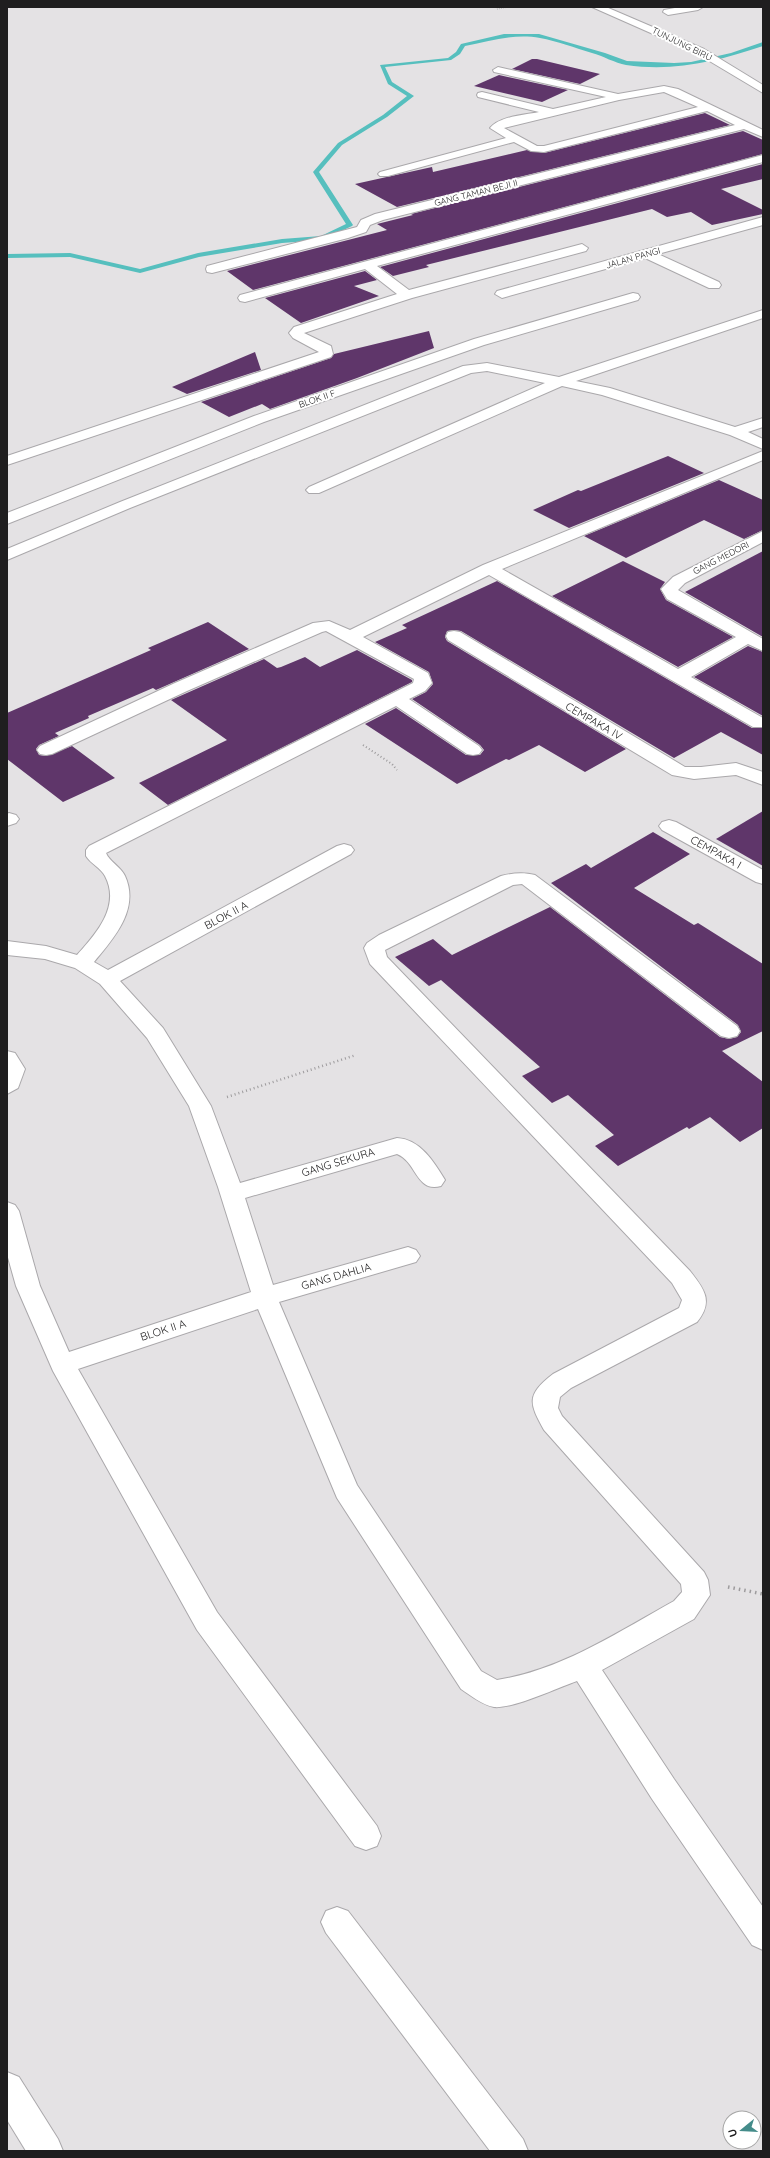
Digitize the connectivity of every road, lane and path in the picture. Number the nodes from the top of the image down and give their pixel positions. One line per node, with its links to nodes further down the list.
1 (506, 7): 4 (path)
2 (597, 7): 7 (street, TUNJUNG BIRU)
3 (698, 7): 5 (street)
4 (497, 9)
5 (668, 12)
6 (498, 70): 9 (street)
7 (763, 90)
8 (482, 94): 11 (street)
9 (618, 97): 10 (street); 11 (street)
10 (709, 107): 12 (street); 14 (street)
11 (554, 112): 14 (street)
12 (746, 125): 13 (street); 21 (street, GANG TAMAN BEJI II)
13 (763, 134)
14 (514, 139): 16 (street)
15 (763, 158): 20 (street)
16 (384, 174)
17 (763, 221): 19 (street, JALAN PANGI)
18 (582, 248): 24 (street)
19 (647, 254): 22 (street); 23 (street, JALAN PANGI)
20 (366, 264): 24 (street); 26 (street)
21 (212, 269)
22 (714, 285)
23 (502, 294)
24 (407, 295): 33 (street)
25 (633, 297): 35 (street, BLOK II F)
26 (245, 298)
27 (763, 314): 28 (street)
28 (562, 381): 30 (street); 34 (street); 37 (street)
29 (763, 422): 30 (street)
30 (735, 432): 31 (street)
31 (763, 445)
32 (763, 456): 38 (street)
33 (7, 461)
34 (314, 490)
35 (7, 519)
36 (763, 536): 41 (street, GANG MEDORI)
37 (7, 555)
38 (489, 568): 40 (street); 43 (street)
39 (454, 636): 50 (street, CEMPAKA IV)
40 (350, 637): 44 (street); 47 (street)
41 (747, 638): 42 (street); 43 (street)
42 (763, 646)
43 (680, 676): 45 (street)
44 (397, 698): 46 (street); 48 (street)
45 (760, 723)
46 (339, 729): 49 (path); 55 (street)
47 (46, 750)
48 (473, 750)
49 (397, 770)
50 (763, 779)
51 (669, 826): 53 (street, CEMPAKA I)
52 (344, 850): 56 (street, BLOK II A)
53 (763, 878)
54 (7, 948): 55 (street)
55 (82, 963): 56 (street)
56 (107, 979): 61 (street)
57 (730, 1031): 68 (street)
58 (356, 1055): 61 (path)
59 (7, 1058): 60 (street)
60 (7, 1086)
61 (200, 1106): 63 (street)
62 (434, 1180): 63 (street, GANG SEKURA)
63 (232, 1194): 66 (street)
64 (7, 1211): 67 (street)
65 (408, 1256): 66 (street, GANG DAHLIA)
66 (264, 1297): 67 (street, BLOK II A); 68 (street)
67 (62, 1364): 69 (street)
68 (583, 1666): 71 (street)
69 (366, 1836)
70 (337, 1922): 74 (street)
71 (763, 1934)
72 (7, 2089): 73 (street)
73 (46, 2151)
74 (511, 2151)

